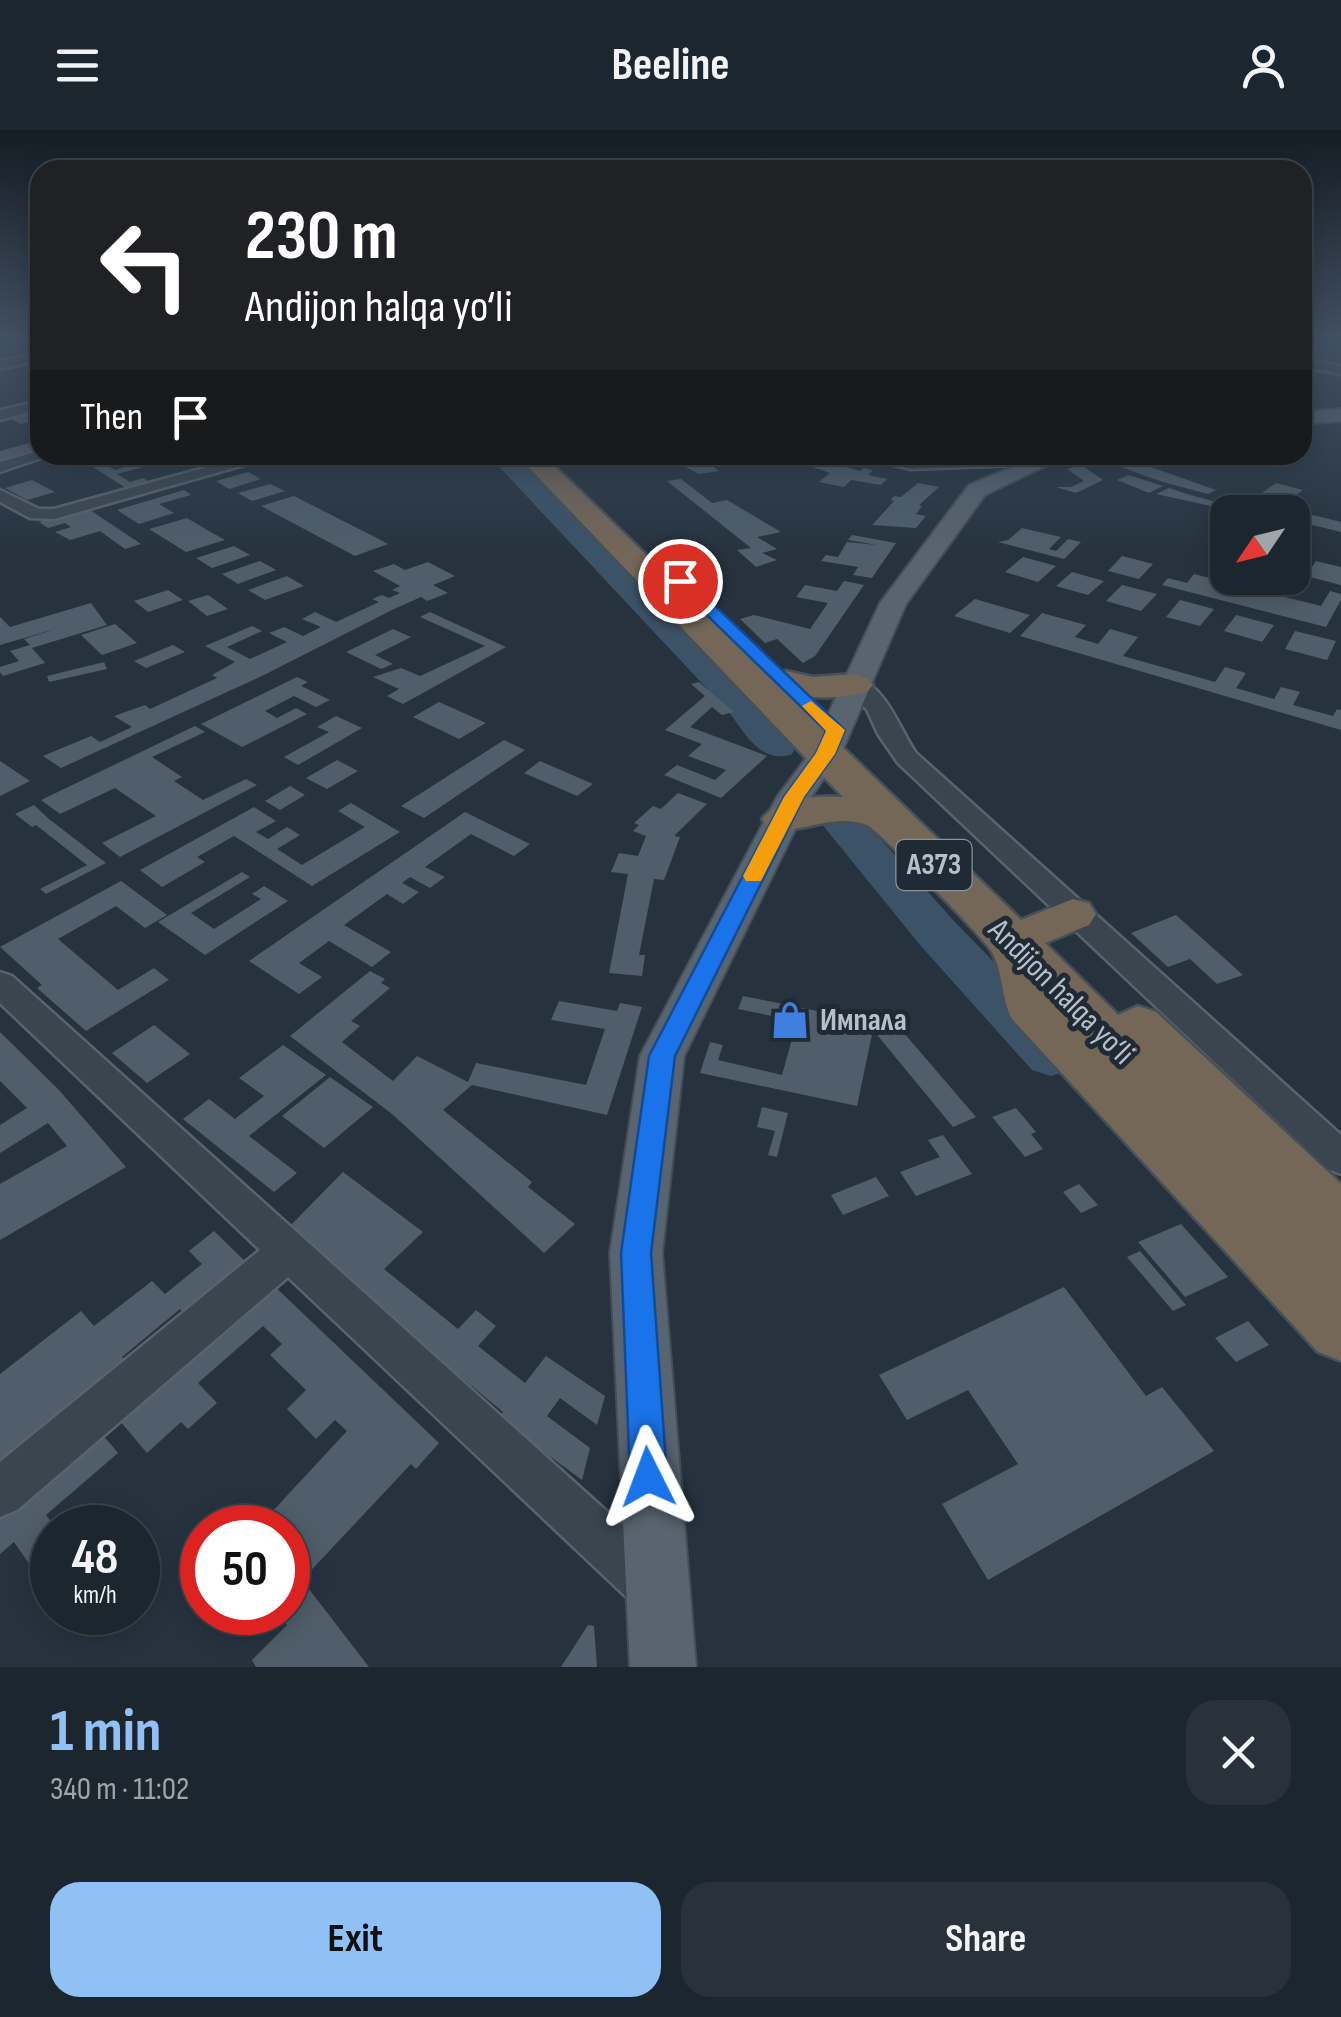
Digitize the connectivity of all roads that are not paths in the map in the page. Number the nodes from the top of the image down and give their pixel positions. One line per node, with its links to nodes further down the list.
1 (1341, 415): 2 (main road)
2 (1312, 417)
3 (30, 458): 8 (street)
4 (234, 465): 9 (street)
5 (539, 465): 12 (highway, Andijon halqa yo‘li / A373)
6 (560, 465): 10 (highway, Andijon halqa yo‘li / A373)
7 (1034, 465): 11 (main road)
8 (0, 467)
9 (0, 495)
10 (786, 682): 11 (highway); 12 (highway, Andijon halqa yo‘li / A373)
11 (855, 686): 12 (main road); 15 (street)
12 (830, 742): 13 (main road); 14 (highway, Andijon halqa yo‘li / A373); 15 (highway, Andijon halqa yo‘li / A373)
13 (783, 818): 14 (highway); 23 (main road)
14 (888, 818): 15 (highway, Andijon halqa yo‘li / A373)
15 (1042, 930): 17 (street); 18 (highway, Andijon halqa yo‘li / A373); 20 (highway, Andijon halqa yo‘li / A373); 21 (highway)
16 (6, 997): 19 (street)
17 (1341, 1158)
18 (1341, 1222)
19 (289, 1251): 22 (street); 23 (street)
20 (1341, 1273)
21 (1341, 1330)
22 (0, 1494)
23 (654, 1589): 24 (main road)
24 (663, 1667)

